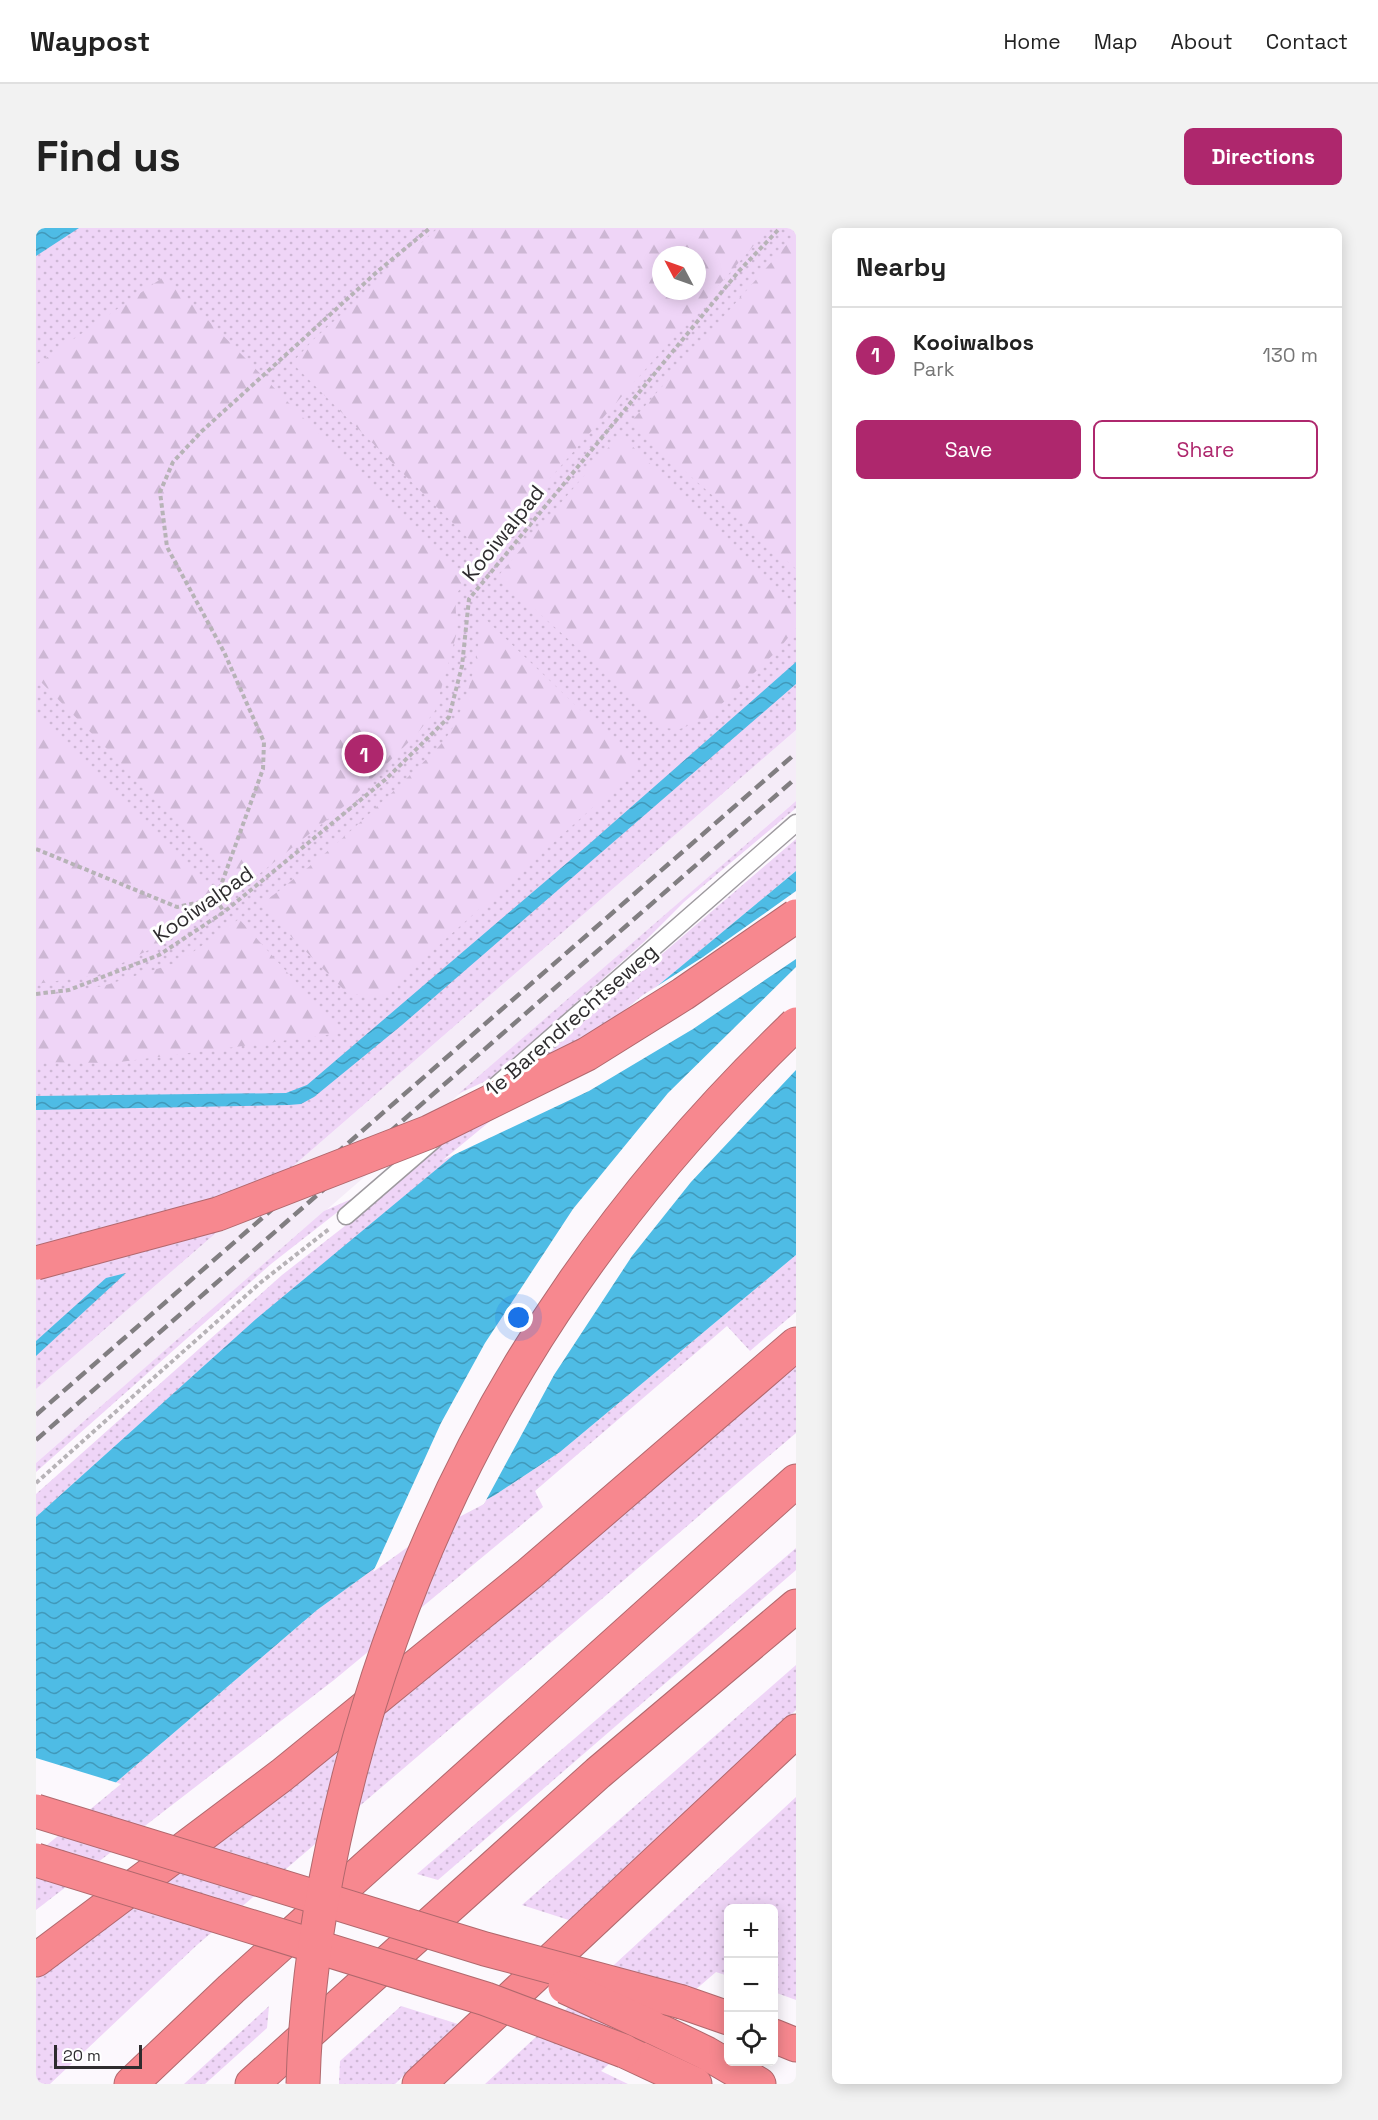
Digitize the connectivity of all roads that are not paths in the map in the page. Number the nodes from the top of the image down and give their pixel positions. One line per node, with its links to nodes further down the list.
1 (796, 823): 4 (lane, 1e Barendrechtseweg)
2 (796, 916): 5 (highway, bridge)
3 (796, 1024): 19 (highway, bridge)
4 (346, 1216)
5 (36, 1263)
6 (796, 1344): 13 (highway)
7 (796, 1481): 17 (highway)
8 (796, 1606): 18 (highway)
9 (796, 1731): 20 (highway)
10 (36, 1811): 12 (highway, bridge)
11 (36, 1860): 21 (highway, bridge)
12 (485, 1949): 14 (highway, bridge); 22 (highway, bridge)
13 (36, 1960)
14 (724, 2016)
15 (778, 2038): 16 (highway)
16 (796, 2045)
17 (131, 2084)
18 (252, 2084)
19 (303, 2084)
20 (419, 2084)
21 (695, 2084)
22 (759, 2084)

